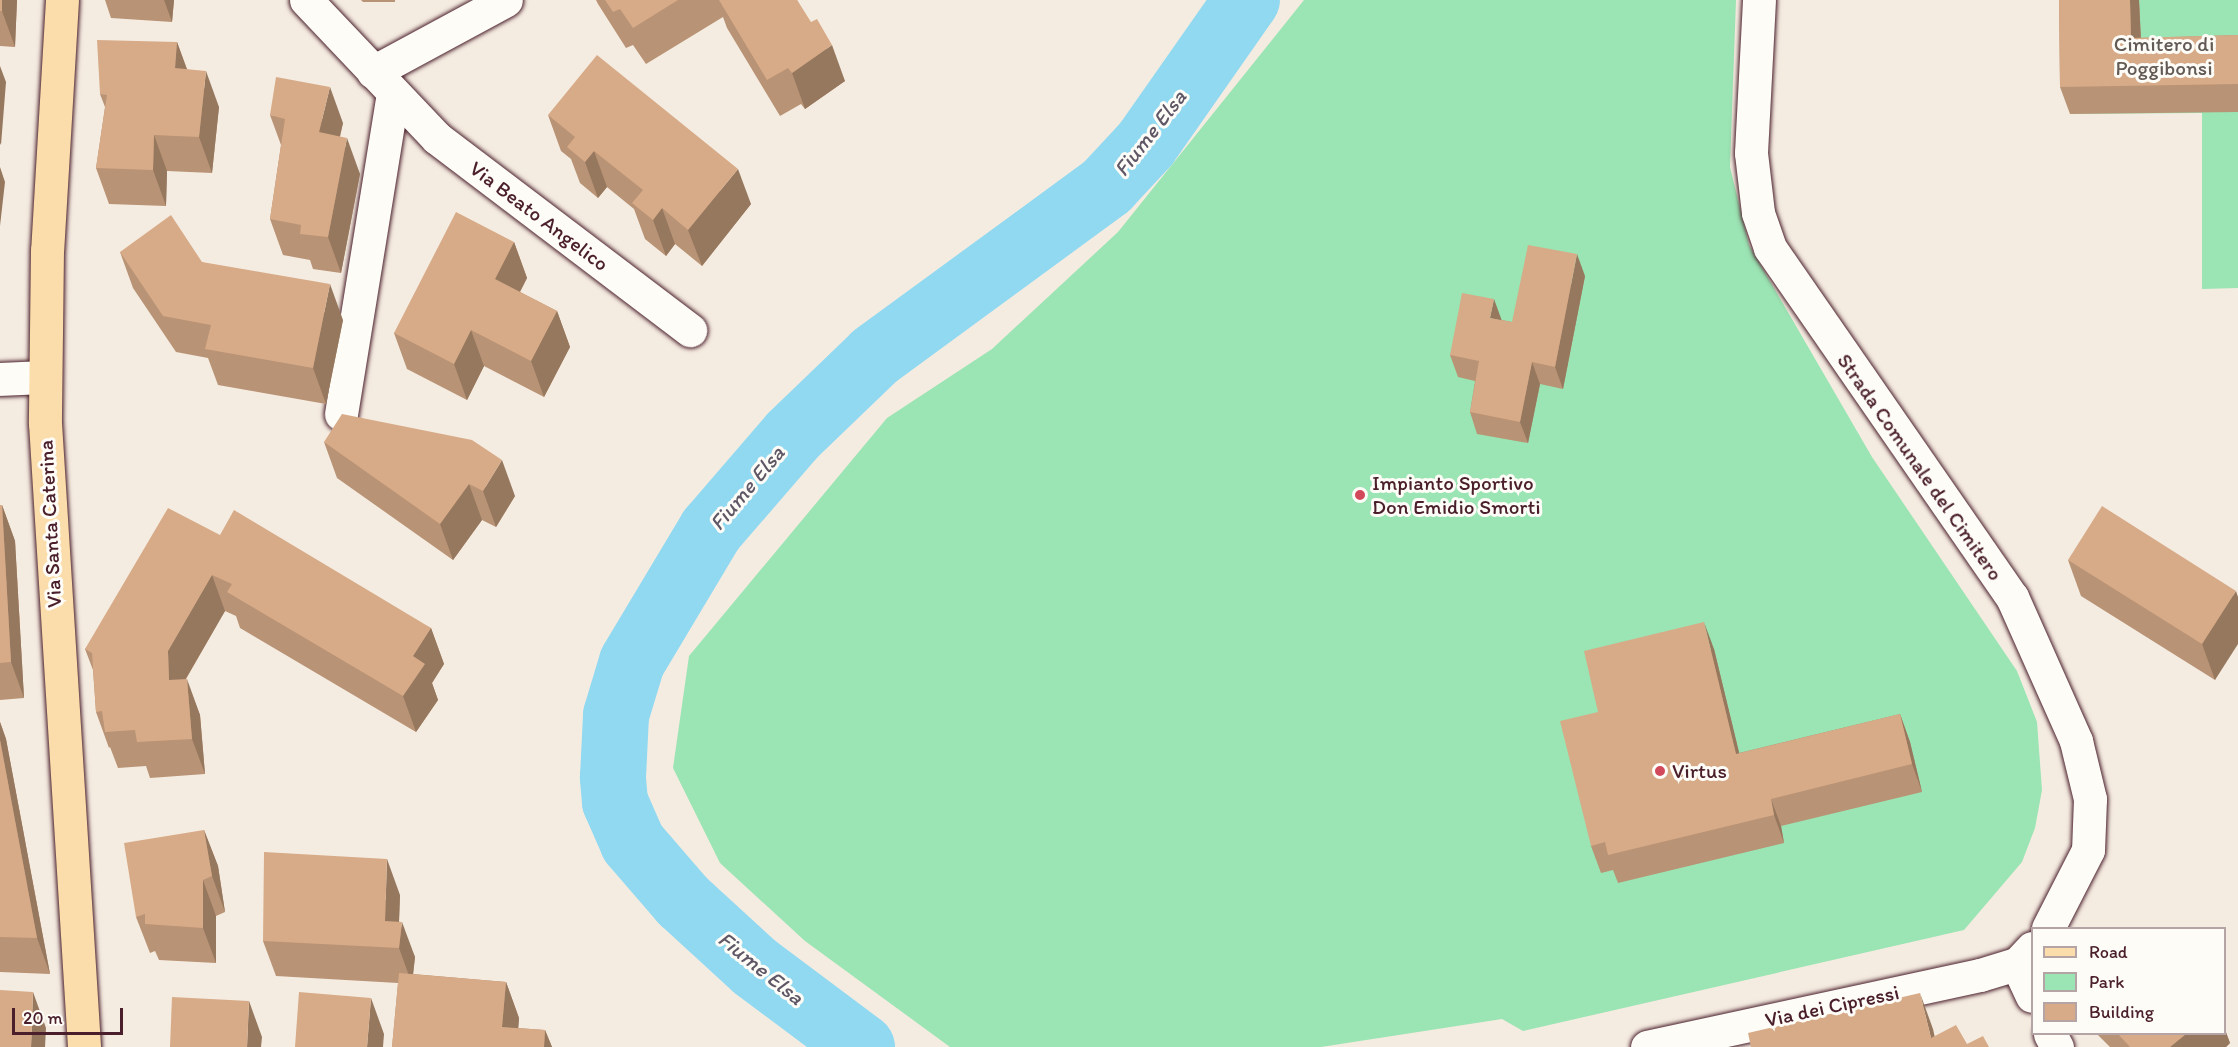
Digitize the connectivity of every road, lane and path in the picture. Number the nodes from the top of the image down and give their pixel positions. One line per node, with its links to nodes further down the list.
1 (62, 0): 7 (main road, Via Santa Caterina)
2 (306, 0): 5 (street, Via Beato Angelico)
3 (506, 0): 5 (street)
4 (1759, 0): 10 (street, Strada Comunale del Cimitero)
5 (383, 83): 6 (street, Via Beato Angelico); 9 (street)
6 (690, 330)
7 (45, 377): 8 (street); 13 (main road, Via Santa Caterina)
8 (0, 379)
9 (340, 414)
10 (2049, 927)
11 (2025, 956): 12 (street); 14 (street, Via dei Cipressi)
12 (2031, 990)
13 (84, 1047)
14 (1647, 1047)

